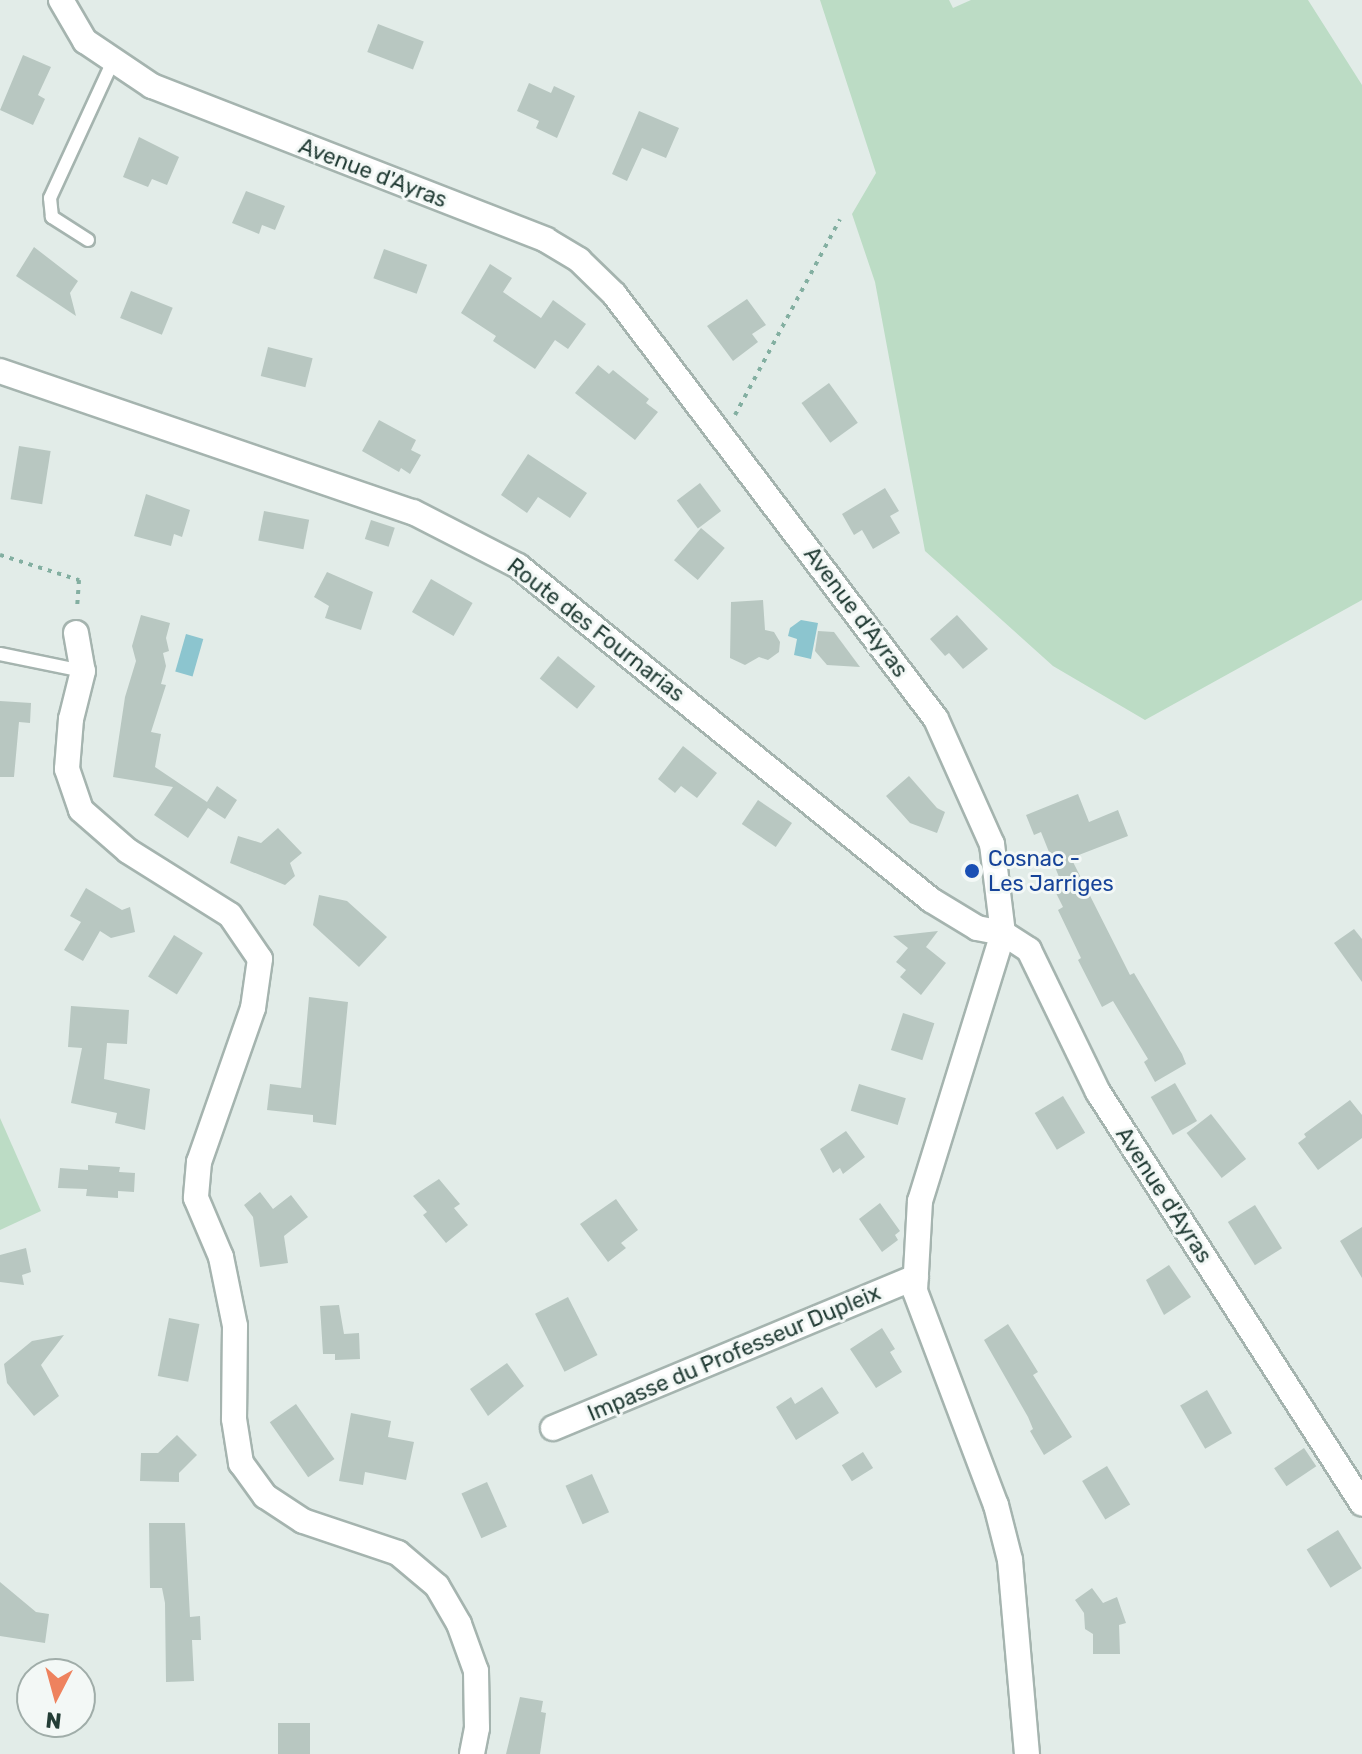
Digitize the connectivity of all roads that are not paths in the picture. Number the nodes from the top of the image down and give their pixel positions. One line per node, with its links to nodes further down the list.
1 (61, 0): 2 (street, Avenue d'Ayras)
2 (112, 63): 3 (lane); 8 (street, Avenue d'Ayras)
3 (88, 240)
4 (0, 371): 8 (street, Route des Fournarias)
5 (76, 633): 7 (street)
6 (0, 654): 7 (lane)
7 (83, 671): 12 (street)
8 (1003, 933): 9 (street); 11 (street, Avenue d'Ayras)
9 (916, 1277): 10 (street, Impasse du Professeur Dupleix); 13 (street)
10 (553, 1428)
11 (1362, 1504)
12 (472, 1754)
13 (1027, 1754)

